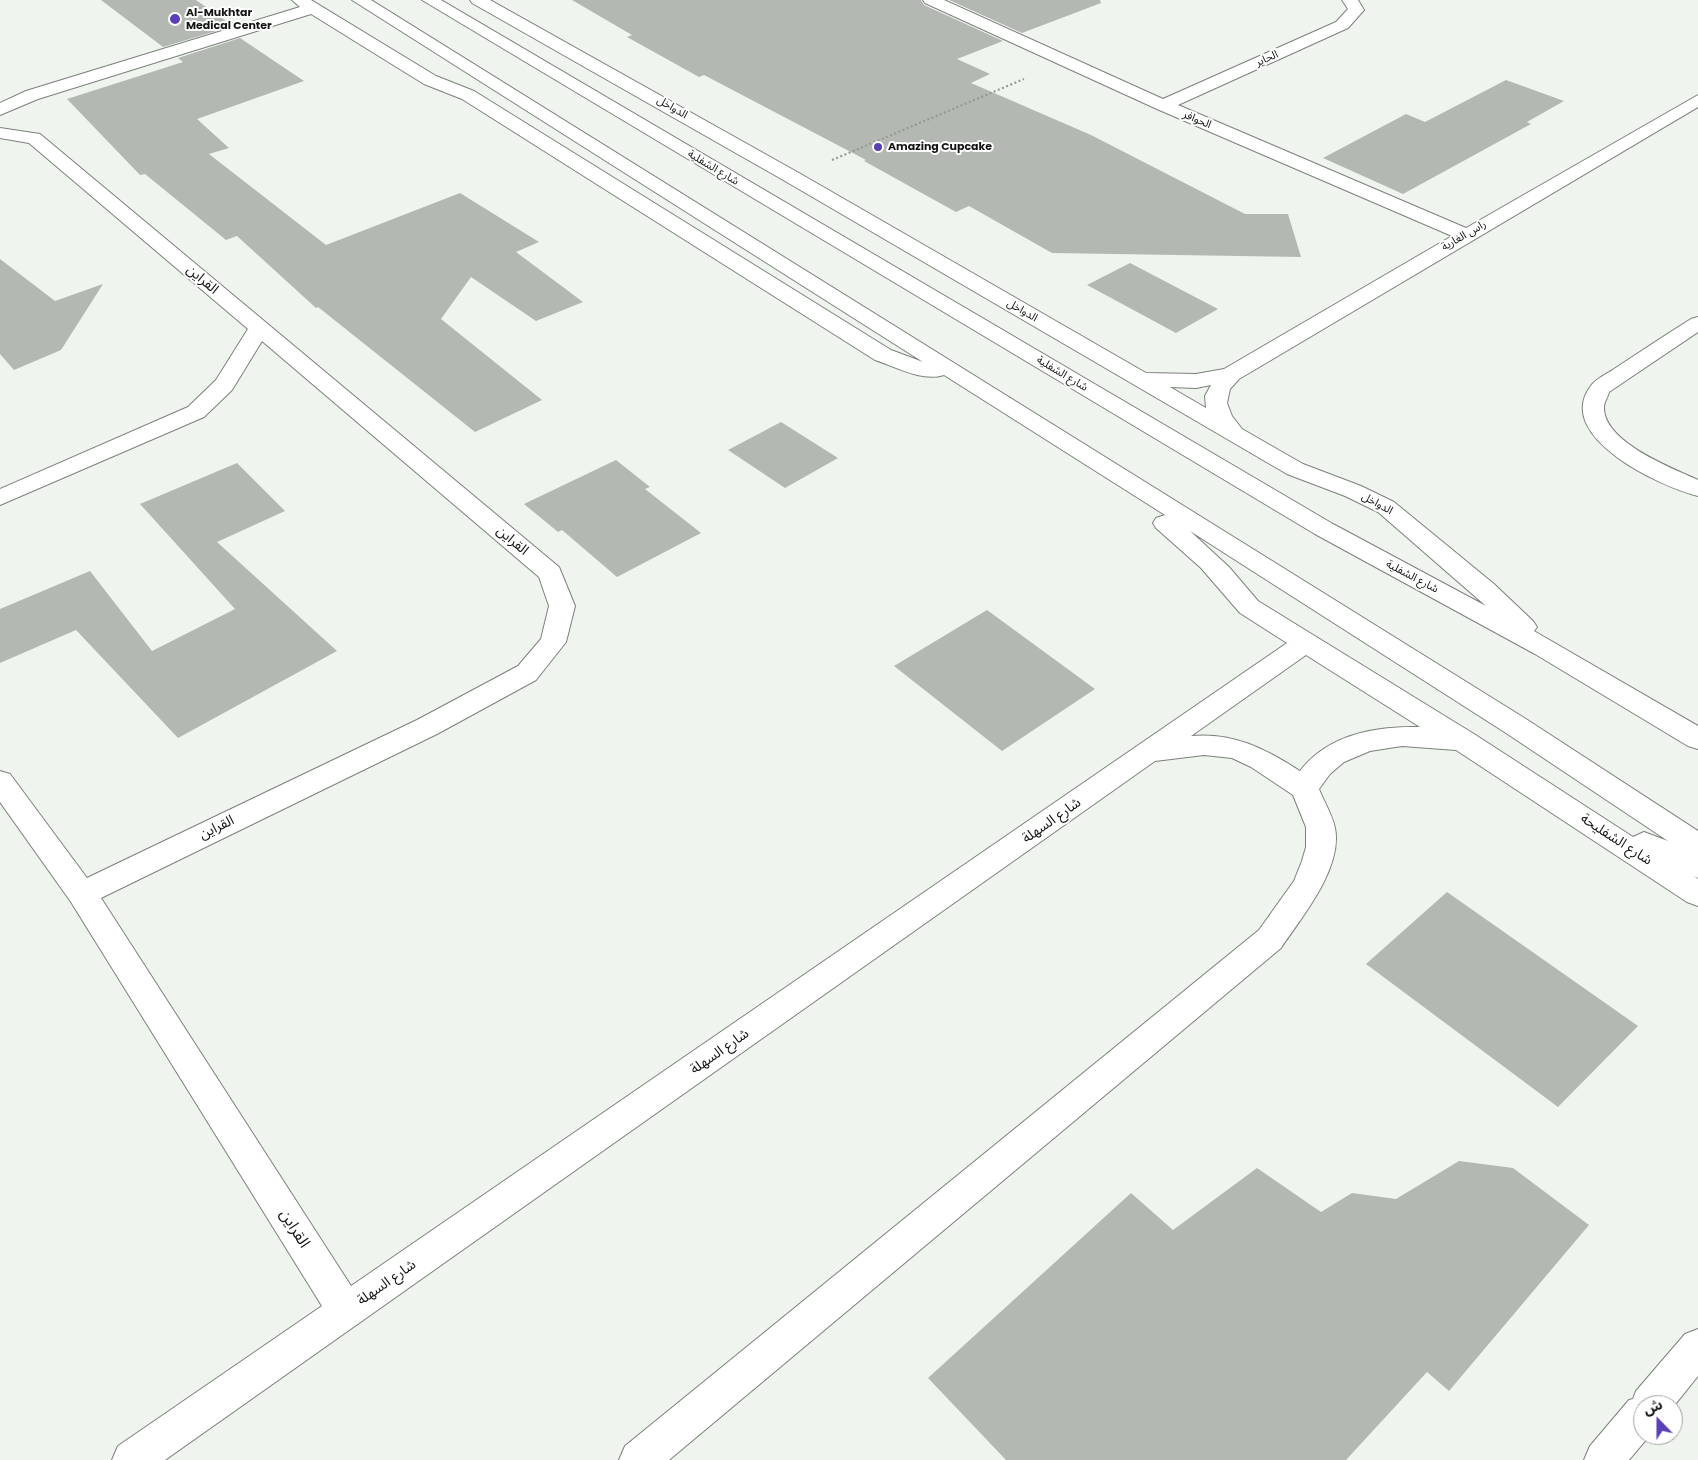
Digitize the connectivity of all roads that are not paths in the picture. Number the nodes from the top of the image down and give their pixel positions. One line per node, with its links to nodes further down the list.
1 (360, 0): 7 (street)
2 (430, 0): 24 (street, شارع الشفلية)
3 (478, 0): 18 (street, الدواخل)
4 (931, 0): 9 (street, الحوافر)
5 (1350, 0): 9 (street, الحاير)
6 (306, 4): 8 (street); 11 (street)
7 (407, 30): 8 (street); 16 (street)
8 (468, 95): 16 (street)
9 (1163, 106): 13 (street, الحوافر)
10 (1694, 106): 13 (street, راس الغارية)
11 (0, 110)
12 (0, 133): 15 (street, القراين)
13 (1465, 235): 17 (street, راس الغارية)
14 (1698, 323): 21 (street)
15 (260, 328): 22 (street); 33 (street, القراين)
16 (954, 374): 20 (street)
17 (1231, 374): 18 (street, راس الغارية); 19 (street, راس الغارية)
18 (1138, 379): 19 (street, الدواخل)
19 (1233, 432): 24 (street, الدواخل)
20 (1058, 439): 23 (street); 31 (street)
21 (1698, 489)
22 (0, 498)
23 (1306, 642): 26 (street); 27 (street, شارع السهلة)
24 (1544, 648): 25 (street, شارع الشفلية)
25 (1698, 739)
26 (1464, 741): 29 (street); 30 (street)
27 (1153, 751): 30 (street); 35 (street, شارع السهلة)
28 (0, 781): 33 (street, القراين)
29 (1534, 786): 32 (street); 34 (street, شارع الشفليحة)
30 (1304, 788): 40 (street)
31 (1698, 846)
32 (1698, 866)
33 (82, 894): 35 (street, القراين)
34 (1698, 894)
35 (346, 1311): 39 (street, شارع السهلة)
36 (1698, 1347): 37 (street)
37 (1658, 1395)
38 (1633, 1426): 41 (street)
39 (132, 1460)
40 (639, 1460)
41 (1604, 1460)

